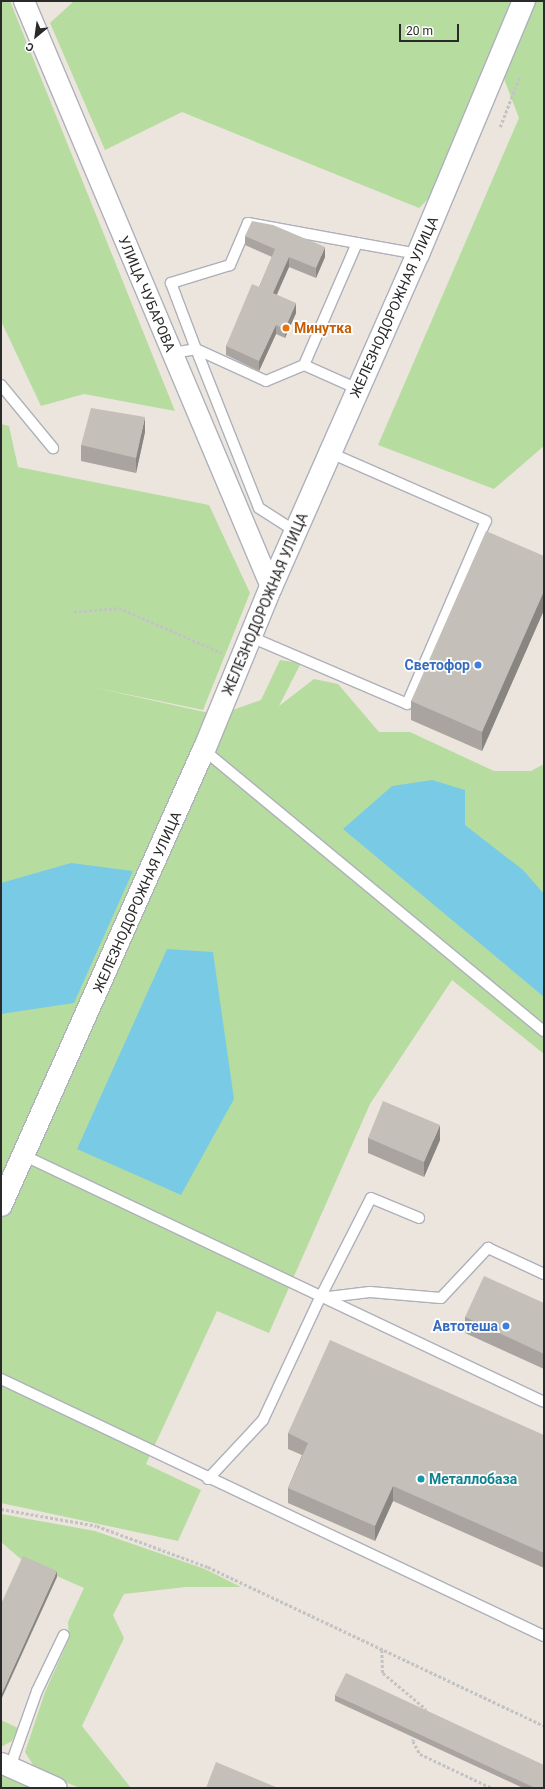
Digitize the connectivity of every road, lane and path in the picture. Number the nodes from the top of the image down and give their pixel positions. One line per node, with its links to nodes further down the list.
1 (24, 1): 8 (street, УЛИЦА ЧУБАРОВА)
2 (524, 1): 6 (street, ЖЕЛЕЗНОДОРОЖНАЯ УЛИЦА)
3 (519, 78): 4 (path)
4 (500, 127)
5 (357, 243): 6 (lane); 7 (lane); 9 (lane)
6 (418, 254): 11 (street, ЖЕЛЕЗНОДОРОЖНАЯ УЛИЦА)
7 (196, 349): 8 (lane); 9 (lane); 14 (lane)
8 (172, 353): 15 (street, УЛИЦА ЧУБАРОВА)
9 (304, 365): 11 (lane)
10 (1, 385): 12 (lane)
11 (358, 389): 13 (street, ЖЕЛЕЗНОДОРОЖНАЯ УЛИЦА)
12 (53, 448)
13 (330, 453): 14 (street, ЖЕЛЕЗНОДОРОЖНАЯ УЛИЦА); 17 (lane)
14 (295, 532): 15 (street, ЖЕЛЕЗНОДОРОЖНАЯ УЛИЦА)
15 (271, 587): 17 (street, ЖЕЛЕЗНОДОРОЖНАЯ УЛИЦА)
16 (74, 612): 18 (path)
17 (251, 636): 18 (street, ЖЕЛЕЗНОДОРОЖНАЯ УЛИЦА)
18 (241, 661): 19 (street, ЖЕЛЕЗНОДОРОЖНАЯ УЛИЦА)
19 (204, 750): 20 (lane); 21 (street, ЖЕЛЕЗНОДОРОЖНАЯ УЛИЦА)
20 (544, 1031)
21 (25, 1156): 22 (street, ЖЕЛЕЗНОДОРОЖНАЯ УЛИЦА); 25 (lane)
22 (1, 1204)
23 (419, 1218): 25 (lane)
24 (544, 1274): 25 (lane)
25 (320, 1298): 27 (lane); 28 (lane)
26 (1, 1379): 28 (lane)
27 (544, 1402)
28 (208, 1479): 31 (lane)
29 (1, 1509): 32 (path)
30 (64, 1635): 36 (lane)
31 (544, 1636)
32 (382, 1650): 33 (path); 34 (path)
33 (423, 1715)
34 (544, 1726)
35 (418, 1728): 38 (path)
36 (6, 1765): 37 (street)
37 (57, 1788)
38 (492, 1788)

